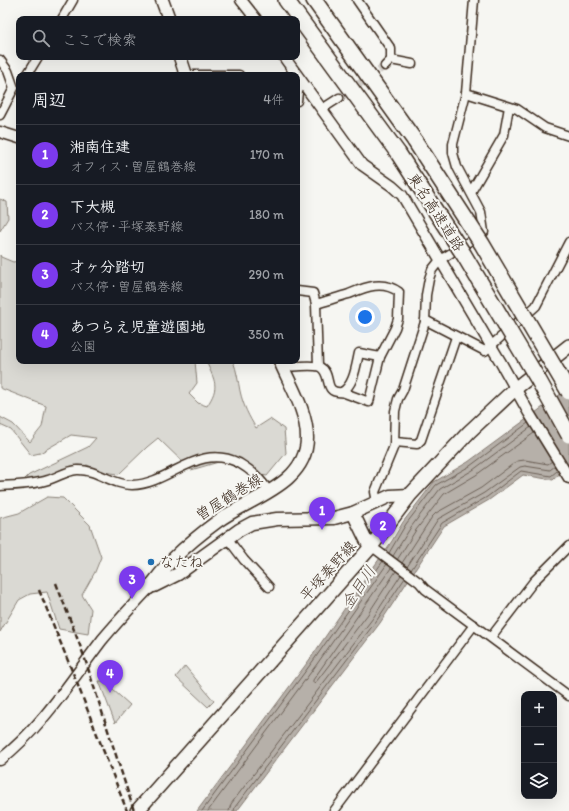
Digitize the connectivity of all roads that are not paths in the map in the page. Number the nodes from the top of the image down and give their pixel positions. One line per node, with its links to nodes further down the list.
1 (73, 0): 8 (street)
2 (162, 0): 9 (main road)
3 (241, 0): 10 (street)
4 (286, 0): 11 (highway, 東名高速道路, bridge)
5 (314, 0): 46 (highway, 東名高速道路, bridge)
6 (357, 0): 17 (street)
7 (474, 0): 24 (street)
8 (64, 16)
9 (168, 16)
10 (254, 16)
11 (298, 16)
12 (300, 19): 47 (highway, 東名高速道路, bridge)
13 (0, 60): 22 (street)
14 (36, 60): 18 (street)
15 (181, 60): 19 (main road)
16 (286, 60): 20 (street)
17 (412, 64)
18 (29, 72)
19 (185, 72)
20 (293, 72)
21 (300, 83): 27 (street)
22 (16, 86)
23 (16, 90): 28 (street)
24 (466, 93): 26 (street); 32 (street)
25 (339, 98): 27 (street)
26 (509, 107): 30 (street); 32 (street)
27 (322, 109): 34 (street)
28 (0, 115)
29 (0, 132): 31 (street)
30 (569, 136)
31 (16, 137)
32 (471, 192): 34 (street)
33 (569, 242): 39 (street)
34 (440, 260): 37 (street); 39 (street)
35 (300, 291): 36 (street)
36 (316, 304): 41 (street); 43 (street)
37 (425, 320): 38 (street); 48 (street)
38 (456, 337): 39 (street); 48 (street)
39 (492, 346): 44 (street)
40 (569, 346): 44 (main road, 平塚秦野線)
41 (380, 357): 45 (street); 45 (street)
42 (281, 364): 43 (street); 51 (main road, 曽屋鶴巻線)
43 (318, 366): 45 (street)
44 (516, 388): 49 (street); 52 (main road, 平塚秦野線)
45 (342, 392)
46 (569, 392)
47 (569, 436)
48 (394, 442): 53 (street)
49 (569, 478)
50 (0, 486): 51 (street)
51 (269, 492): 59 (main road, 曽屋鶴巻線)
52 (410, 496): 53 (main road); 57 (main road, 平塚秦野線)
53 (377, 502): 54 (main road)
54 (353, 513): 55 (main road); 57 (main road)
55 (228, 539): 58 (street); 59 (main road)
56 (569, 546): 61 (street)
57 (373, 549): 60 (street); 64 (main road, 平塚秦野線)
58 (268, 587)
59 (149, 588): 63 (street)
60 (474, 625): 61 (street); 65 (street)
61 (491, 638): 62 (street)
62 (569, 696)
63 (0, 760)
64 (137, 811)
65 (334, 811)

